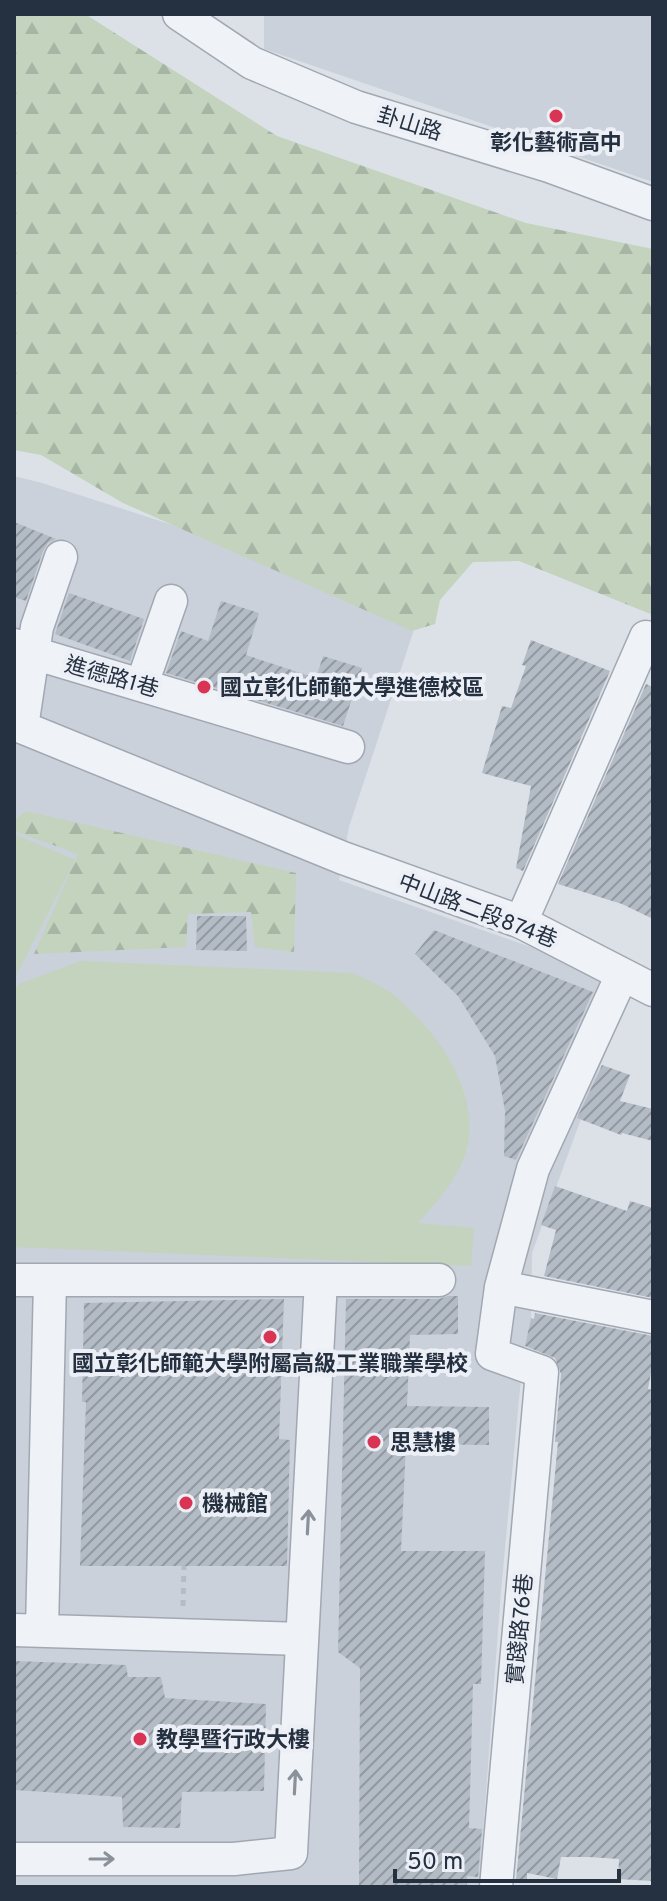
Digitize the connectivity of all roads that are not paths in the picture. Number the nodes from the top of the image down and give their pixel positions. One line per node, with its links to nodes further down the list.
1 (179, 14): 2 (street, 卦山路)
2 (653, 204)
3 (61, 557): 6 (street)
4 (171, 601): 7 (street)
5 (646, 637): 10 (street)
6 (24, 649): 7 (street, 進德路1巷); 8 (street)
7 (142, 684): 9 (street, 進德路1巷)
8 (18, 726): 10 (street, 中山路二段874巷)
9 (348, 747)
10 (521, 922): 11 (street, 中山路二段874巷)
11 (622, 975): 12 (street, 中山路二段874巷); 17 (street)
12 (653, 990)
13 (14, 1280): 14 (street)
14 (50, 1280): 15 (street); 19 (street)
15 (321, 1280): 16 (street); 20 (street, one-way to 15)
16 (439, 1280)
17 (501, 1287): 18 (street); 22 (street, 實踐路76巷)
18 (653, 1317)
19 (28, 1630): 20 (street)
20 (302, 1639): 21 (street, one-way to 20)
21 (20, 1868)
22 (496, 1887)

